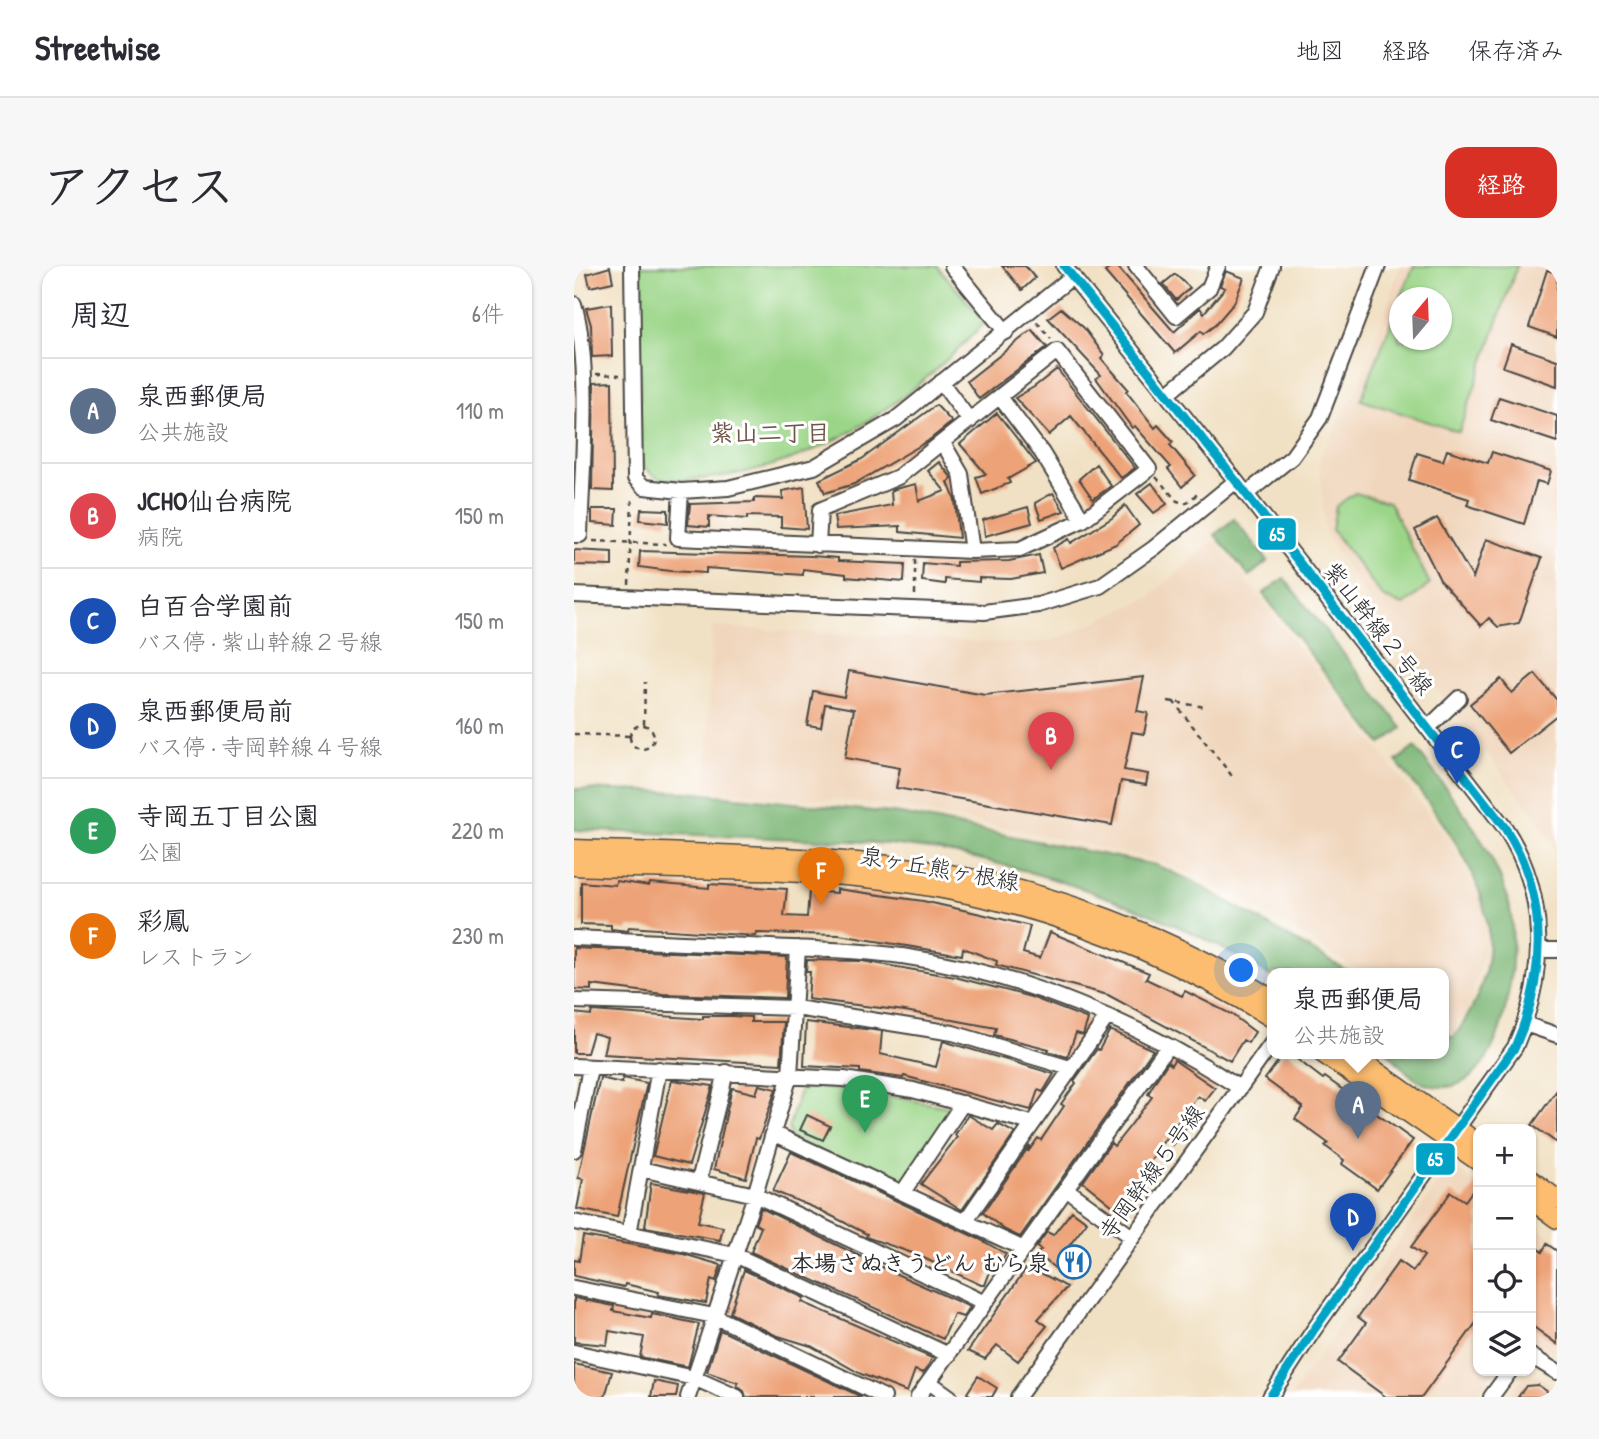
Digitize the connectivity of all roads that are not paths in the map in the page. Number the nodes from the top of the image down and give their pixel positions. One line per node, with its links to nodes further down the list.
1 (632, 266): 16 (street)
2 (953, 266): 9 (street)
3 (1136, 266): 4 (street)
4 (1218, 266)
5 (1272, 266): 11 (street)
6 (1378, 266): 17 (street)
7 (1068, 271): 9 (street); 11 (street, 紫山幹線２号線)
8 (574, 304): 19 (street)
9 (1006, 332): 10 (street)
10 (941, 382): 13 (street); 16 (street)
11 (1167, 394): 15 (street, 紫山幹線２号線)
12 (1000, 397): 13 (street); 18 (street); 18 (street)
13 (970, 421): 14 (street)
14 (943, 443): 20 (street); 21 (street)
15 (1236, 481): 17 (street, 紫山幹線２号線); 22 (street)
16 (681, 491): 20 (street)
17 (1246, 494): 24 (street, 紫山幹線２号線)
18 (1083, 520): 21 (street)
19 (577, 535)
20 (818, 545): 21 (street)
21 (972, 551)
22 (574, 595)
23 (1459, 698): 24 (street)
24 (1428, 728): 29 (street, 紫山幹線２号線)
25 (574, 849): 31 (main road, 泉ヶ丘熊ヶ根線)
26 (574, 866): 34 (main road, 泉ヶ丘熊ヶ根線)
27 (574, 939): 28 (street)
28 (798, 948): 33 (street); 35 (street)
29 (1539, 950): 30 (street); 36 (street, 紫山幹線２号線)
30 (1557, 950)
31 (1267, 996)
32 (574, 1001): 33 (street)
33 (796, 1008): 44 (street); 47 (street)
34 (1267, 1015)
35 (1107, 1017): 38 (street); 44 (street)
36 (1525, 1024): 37 (street); 52 (street, 紫山幹線２号線)
37 (1557, 1035)
38 (1168, 1046): 48 (street); 59 (street)
39 (1267, 1050): 48 (street, 寺岡幹線５号線)
40 (1332, 1059): 52 (main road)
41 (1358, 1059): 52 (main road)
42 (574, 1066): 43 (street)
43 (590, 1068): 45 (street); 54 (street)
44 (1070, 1068): 50 (street)
45 (659, 1069): 46 (street); 56 (street)
46 (726, 1072): 47 (street); 57 (street)
47 (790, 1075): 49 (street); 51 (street)
48 (1240, 1088): 68 (street, 寺岡幹線５号線)
49 (962, 1103): 50 (street); 60 (street)
50 (1031, 1123): 65 (street)
51 (775, 1134): 60 (street); 61 (street)
52 (1454, 1136): 53 (main road); 55 (main road); 87 (street, 紫山幹線２号線)
53 (1473, 1142)
54 (574, 1150)
55 (1473, 1156)
56 (641, 1169): 57 (street); 67 (street)
57 (699, 1181): 61 (street)
58 (1536, 1184): 62 (main road)
59 (1066, 1189): 68 (street); 69 (street)
60 (903, 1192): 65 (street)
61 (755, 1195): 70 (street); 72 (street)
62 (1557, 1199)
63 (1536, 1204): 64 (main road)
64 (1557, 1219)
65 (966, 1220): 69 (street)
66 (574, 1222): 67 (street)
67 (629, 1234): 70 (street)
68 (1132, 1237): 86 (street, 寺岡幹線５号線)
69 (1024, 1249): 72 (street)
70 (735, 1255): 73 (street); 75 (street)
71 (574, 1288): 73 (street)
72 (984, 1302): 75 (street)
73 (714, 1316): 79 (street); 83 (street)
74 (574, 1352): 79 (street)
75 (949, 1355): 80 (street)
76 (1536, 1359): 77 (street)
77 (1557, 1372)
78 (1506, 1376): 88 (street)
79 (694, 1378): 81 (street); 82 (street)
80 (929, 1382): 84 (street); 85 (street)
81 (688, 1397)
82 (737, 1397)
83 (884, 1397)
84 (918, 1397)
85 (950, 1397)
86 (1018, 1397)
87 (1270, 1397)
88 (1491, 1397)

